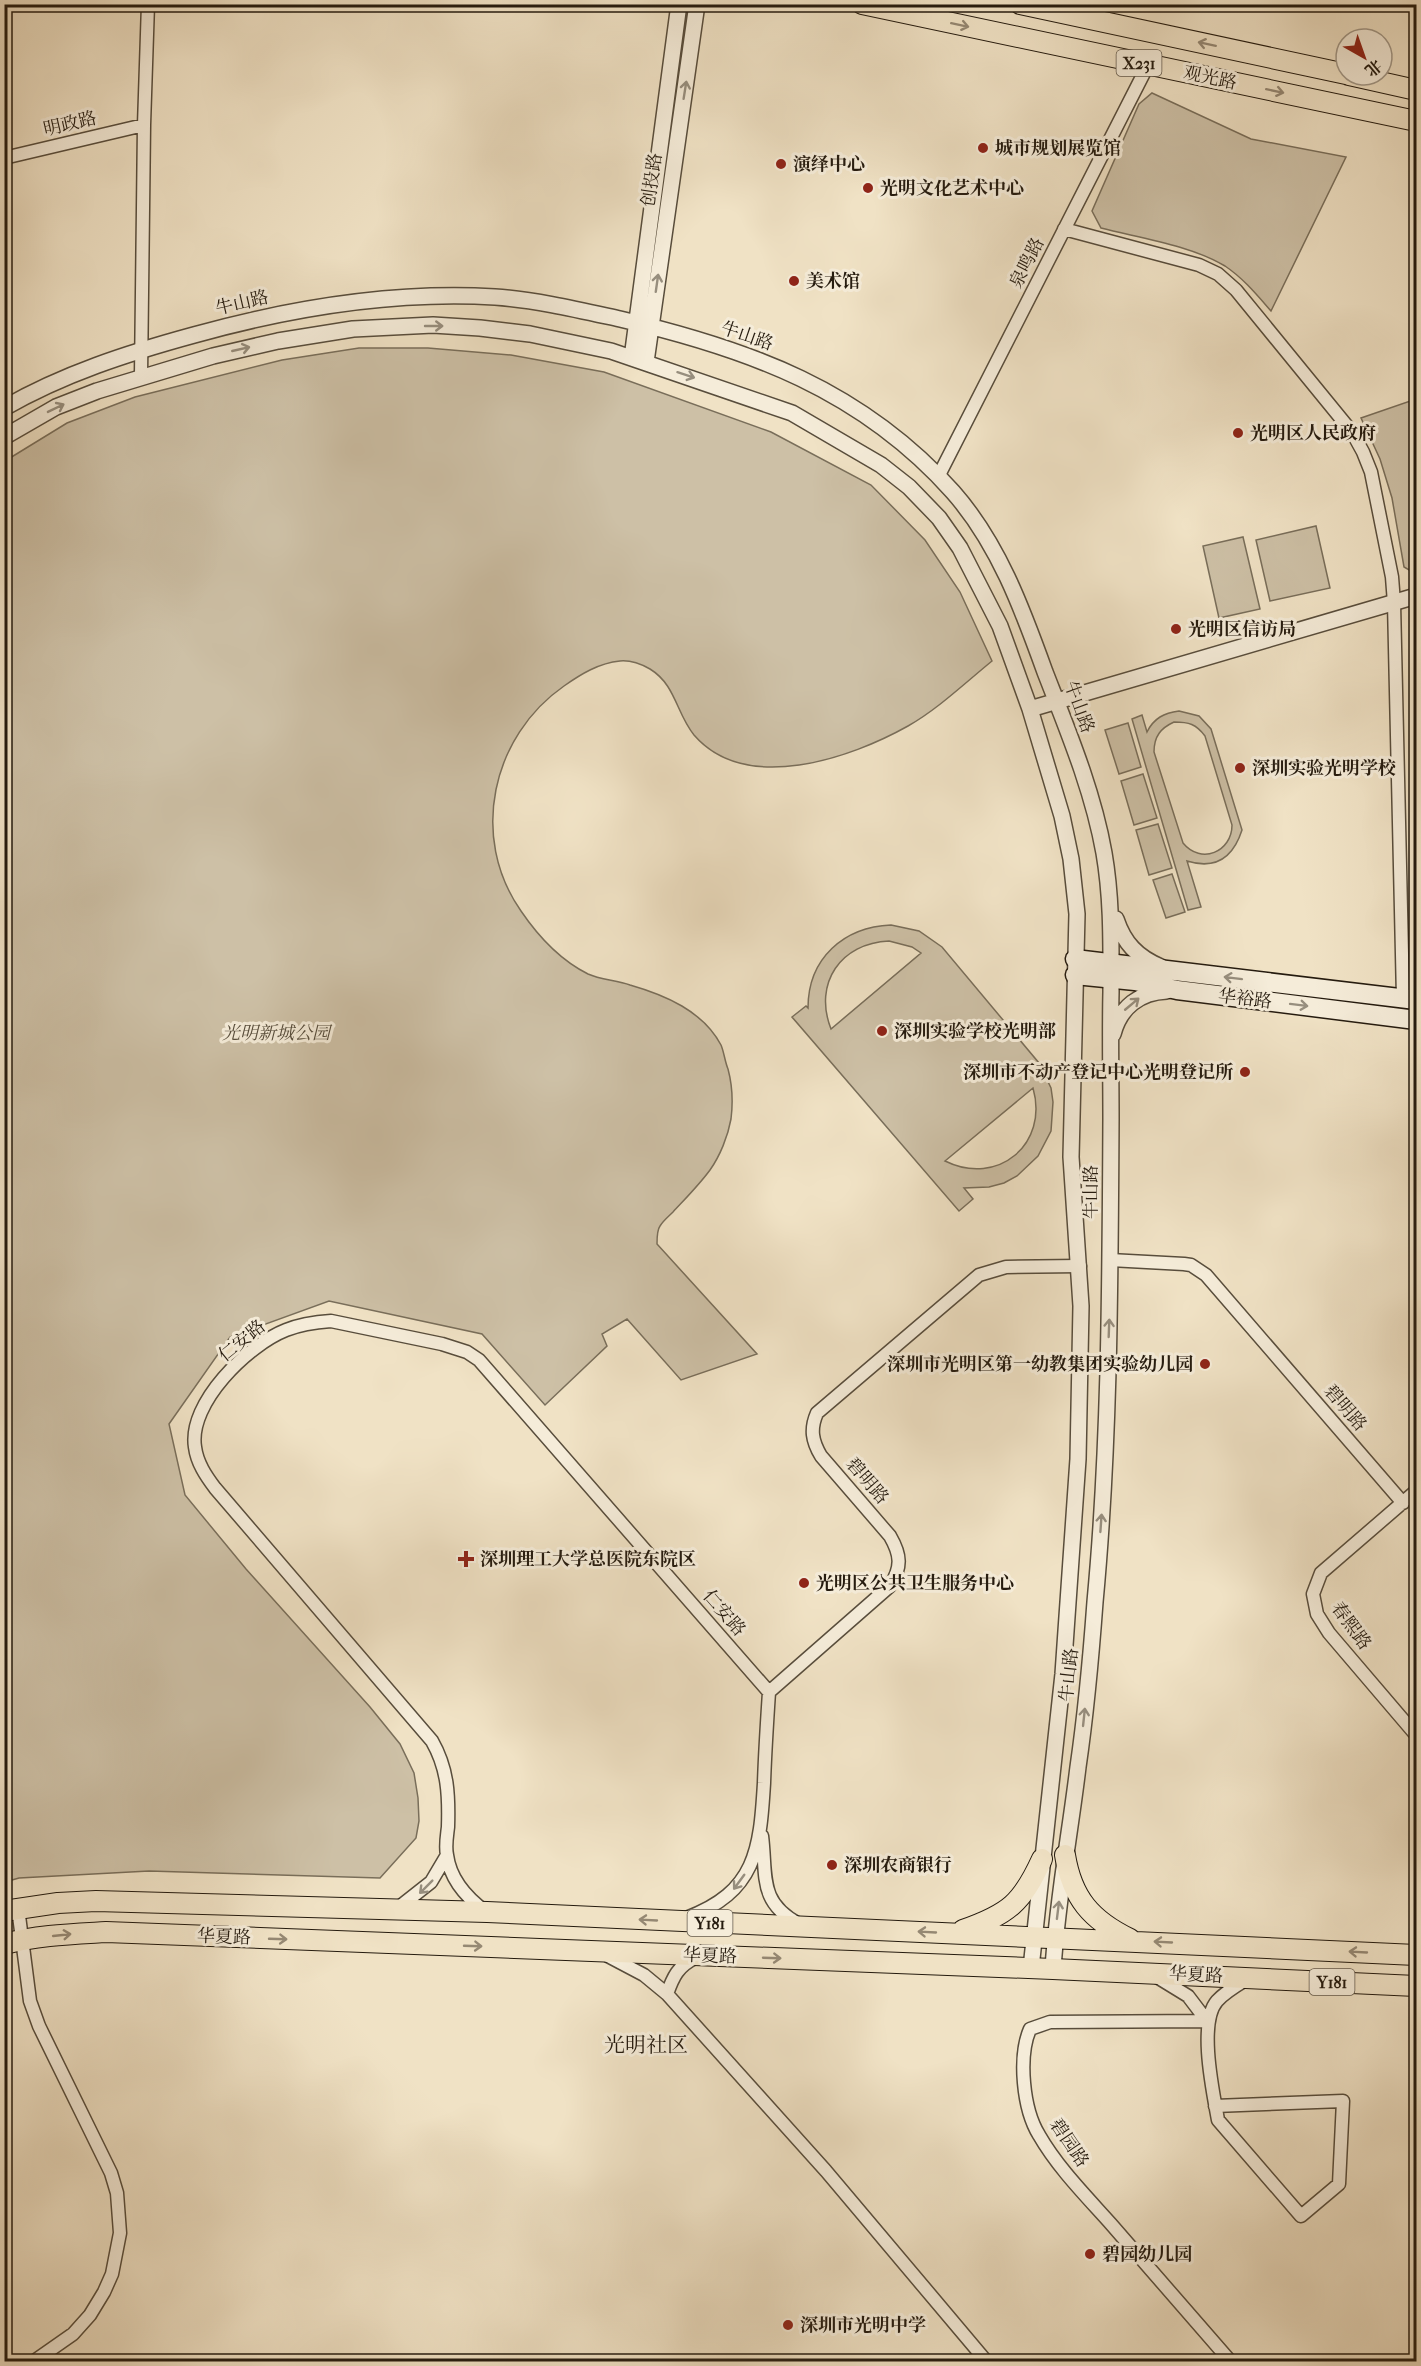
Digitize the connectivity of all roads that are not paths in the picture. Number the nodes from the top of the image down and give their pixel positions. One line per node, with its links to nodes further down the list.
1 (148, 4): 12 (street)
2 (679, 4): 15 (street, 创投路)
3 (698, 4): 15 (street, 创投路, one-way to 3)
4 (862, 4): 7 (main road, 观光路 / X231, one-way to 7)
5 (1020, 4): 6 (main road, 观光路 / X231)
6 (1039, 7): 8 (main road, 观光路 / X231, one-way to 6)
7 (1148, 65): 11 (main road, 观光路 / X231, one-way to 11); 14 (street, 泉鸣路)
8 (1334, 72)
9 (1394, 85): 10 (main road, 观光路 / X231)
10 (1416, 90)
11 (1416, 121)
12 (144, 126): 13 (street, 明政路); 16 (street)
13 (4, 158)
14 (1064, 229): 21 (street, 泉鸣路); 23 (street)
15 (644, 324): 16 (street, 牛山路); 17 (street, 创投路); 21 (street, 牛山路)
16 (142, 349): 18 (street); 19 (street, 牛山路)
17 (639, 360): 18 (street, 牛山路, one-way to 17); 25 (street, 牛山路, one-way to 25)
18 (141, 376): 20 (street, 牛山路, one-way to 18)
19 (4, 408)
20 (4, 437)
21 (938, 477): 24 (street, 牛山路)
22 (1416, 596): 23 (street)
23 (1394, 603): 24 (street); 31 (street)
24 (1056, 701): 25 (street); 26 (street, 牛山路)
25 (1030, 709): 27 (street, 牛山路)
26 (1110, 898): 28 (street, 牛山路); 29 (street)
27 (1075, 967): 28 (main road, 华裕路); 35 (street, 牛山路)
28 (1111, 971): 29 (main road, 华裕路); 30 (main road, 华裕路); 33 (street, 牛山路)
29 (1178, 972): 31 (main road, 华裕路, one-way to 29)
30 (1177, 990): 32 (main road, 华裕路, one-way to 32); 33 (street, one-way to 30)
31 (1410, 999)
32 (1416, 1020)
33 (1111, 1045): 34 (street, 牛山路)
34 (1110, 1260): 37 (street, 碧明路); 42 (street, 牛山路, one-way to 34)
35 (1080, 1266): 38 (street, 碧明路); 43 (street, 牛山路)
36 (1416, 1491): 37 (street, 春熙路)
37 (1403, 1503): 39 (street, 春熙路)
38 (769, 1692): 40 (street); 41 (street, 仁安路)
39 (1416, 1735)
40 (761, 1829): 47 (street, one-way to 47); 48 (street)
41 (447, 1855): 45 (street, 仁安路, one-way to 45); 46 (street, 仁安路)
42 (1065, 1855): 51 (street, 牛山路, one-way to 42); 52 (main road)
43 (1042, 1859): 49 (main road); 50 (street, 牛山路)
44 (11, 1909): 45 (main road, 华夏路 / Y181); 53 (street)
45 (396, 1910): 46 (main road, 华夏路 / Y181)
46 (487, 1912): 47 (main road, 华夏路 / Y181, one-way to 46)
47 (677, 1921): 48 (main road, 华夏路 / Y181)
48 (805, 1927): 49 (main road, 华夏路 / Y181, one-way to 48)
49 (954, 1934): 50 (main road, 华夏路 / Y181)
50 (1034, 1937): 51 (main road, 华夏路 / Y181); 57 (street, 牛山路)
51 (1055, 1938): 52 (main road, 华夏路 / Y181); 58 (street, 牛山路)
52 (1133, 1940): 56 (main road, 华夏路 / Y181, one-way to 52)
53 (14, 1942): 54 (main road, 华夏路 / Y181, one-way to 54); 65 (street)
54 (598, 1951): 55 (main road, 华夏路 / Y181); 62 (street)
55 (701, 1955): 57 (main road, 华夏路 / Y181, one-way to 57); 62 (street)
56 (1416, 1955)
57 (1031, 1968): 58 (main road, 华夏路 / Y181)
58 (1053, 1969): 59 (main road, 华夏路 / Y181)
59 (1150, 1973): 60 (main road, 华夏路 / Y181); 63 (street)
60 (1248, 1978): 61 (main road, 华夏路 / Y181); 63 (street)
61 (1416, 1986)
62 (667, 1994): 66 (street)
63 (1207, 2021): 64 (street); 67 (street, 碧园路)
64 (1215, 2106): 64 (street)
65 (33, 2361)
66 (987, 2361)
67 (1231, 2361)

